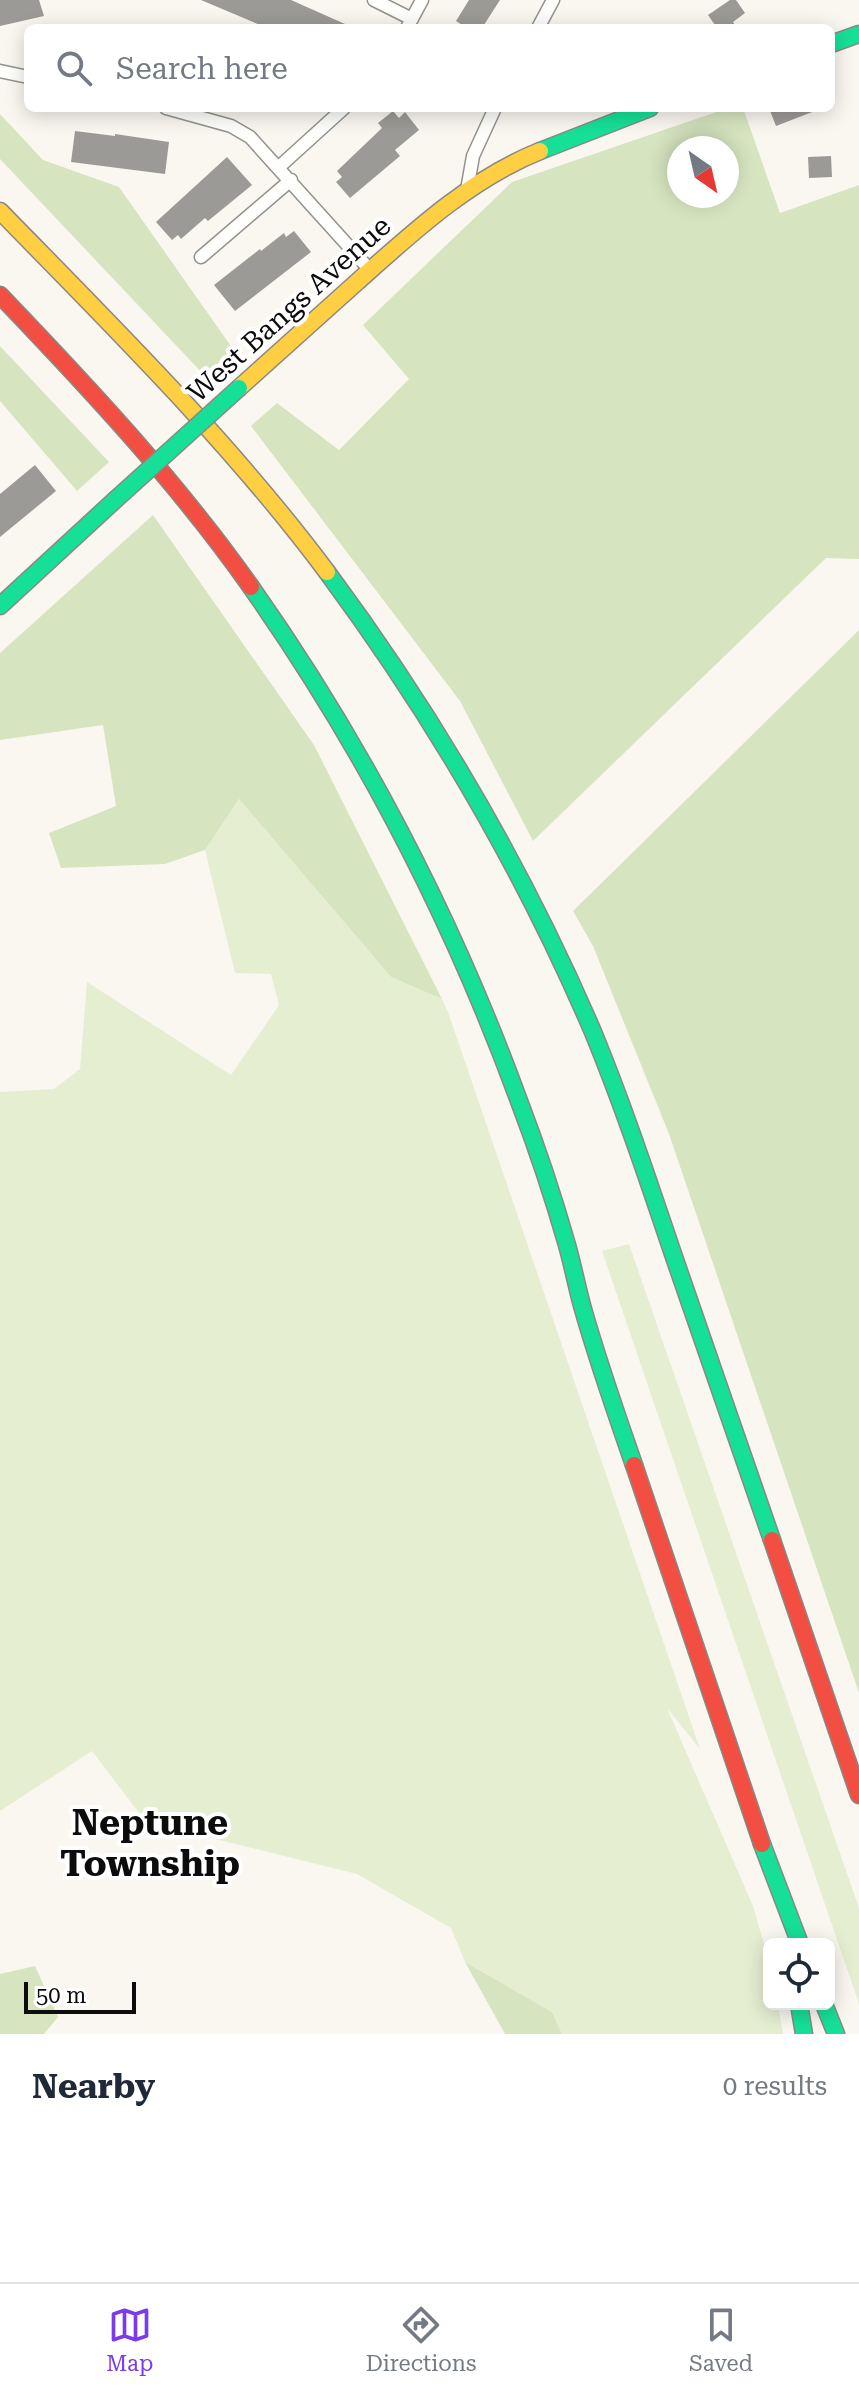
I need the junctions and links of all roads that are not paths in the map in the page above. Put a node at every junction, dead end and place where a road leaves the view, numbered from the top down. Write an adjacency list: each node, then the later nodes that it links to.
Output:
1 (374, 0): 4 (street)
2 (422, 0): 4 (street)
3 (553, 0): 5 (street)
4 (410, 23)
5 (540, 24)
6 (859, 34): 7 (main road)
7 (835, 43)
8 (0, 71): 9 (street)
9 (24, 76)
10 (180, 112): 14 (street)
11 (340, 112): 14 (street)
12 (493, 112): 16 (street)
13 (640, 112): 16 (main road, West Bangs Avenue)
14 (279, 167): 15 (street)
15 (291, 180): 18 (street); 19 (street)
16 (467, 190): 19 (main road, West Bangs Avenue)
17 (0, 211): 22 (main road)
18 (201, 257)
19 (370, 270): 21 (main road, West Bangs Avenue, bridge)
20 (0, 295): 23 (main road)
21 (0, 606)
22 (859, 1795)
23 (774, 1881): 24 (main road); 25 (main road)
24 (786, 1938)
25 (798, 1938)
26 (800, 2010): 28 (main road)
27 (826, 2010): 29 (main road)
28 (804, 2034)
29 (836, 2034)

